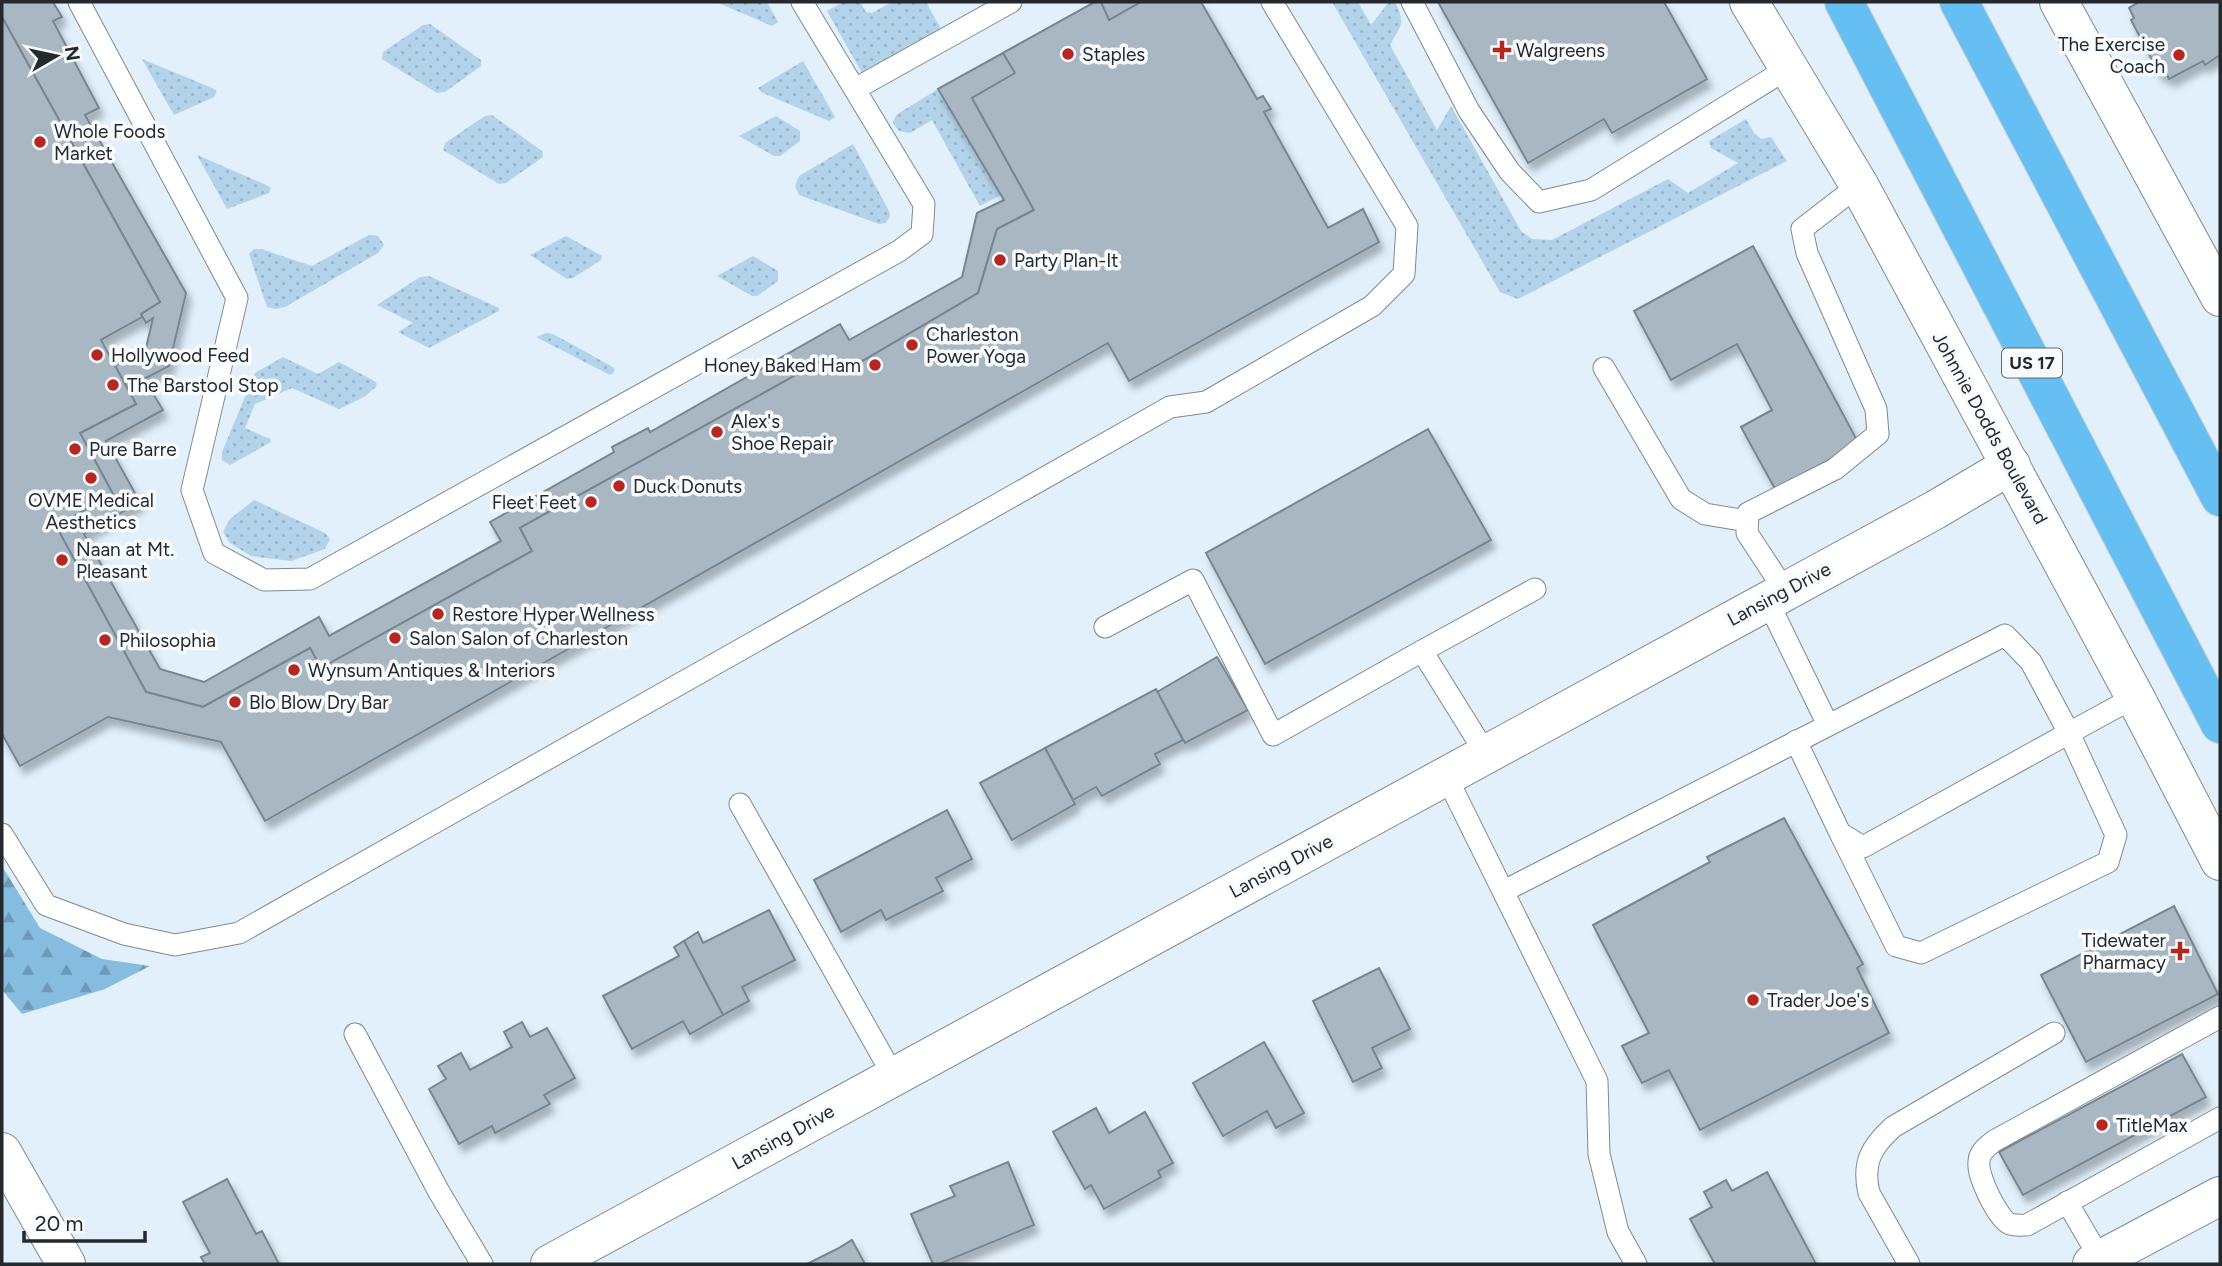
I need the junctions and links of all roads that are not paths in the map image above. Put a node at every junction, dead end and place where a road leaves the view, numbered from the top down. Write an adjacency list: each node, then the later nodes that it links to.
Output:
1 (79, 2): 11 (lane)
2 (802, 2): 11 (lane)
3 (1011, 2): 11 (lane)
4 (1272, 2): 31 (lane)
5 (1412, 2): 10 (lane)
6 (1749, 2): 10 (street, Johnnie Dodds Boulevard)
7 (1844, 2): 23 (highway, US 17)
8 (1959, 2): 16 (highway)
9 (2059, 2): 13 (street)
10 (1790, 67): 12 (street, Johnnie Dodds Boulevard)
11 (855, 89)
12 (1858, 185): 15 (street, Johnnie Dodds Boulevard); 17 (lane)
13 (2220, 298)
14 (1604, 368): 17 (lane)
15 (2011, 465): 19 (street, Lansing Drive); 22 (street, Johnnie Dodds Boulevard)
16 (2220, 497)
17 (1747, 521): 19 (lane)
18 (1535, 589): 21 (lane)
19 (1776, 595): 24 (lane); 27 (street, Lansing Drive)
20 (1104, 627): 21 (lane)
21 (1422, 651): 27 (lane)
22 (2135, 697): 25 (lane); 32 (street, Johnnie Dodds Boulevard)
23 (2220, 724)
24 (1828, 725): 25 (lane); 26 (lane)
25 (2069, 733): 30 (lane); 30 (lane)
26 (1796, 741): 30 (lane); 33 (lane)
27 (1486, 754): 28 (street, Lansing Drive)
28 (1446, 776): 33 (lane); 37 (street, Lansing Drive)
29 (740, 804): 37 (lane)
30 (1840, 833)
31 (2, 834)
32 (2220, 861)
33 (1504, 891): 46 (lane)
34 (2220, 1018): 41 (lane)
35 (2054, 1033): 47 (lane)
36 (355, 1034): 44 (lane)
37 (894, 1077): 45 (street, Lansing Drive)
38 (2220, 1118): 41 (lane)
39 (2, 1152): 43 (street)
40 (2220, 1196): 42 (street)
41 (2067, 1202): 42 (lane)
42 (2097, 1262)
43 (66, 1264)
44 (482, 1264)
45 (550, 1264)
46 (1636, 1264)
47 (1909, 1264)

